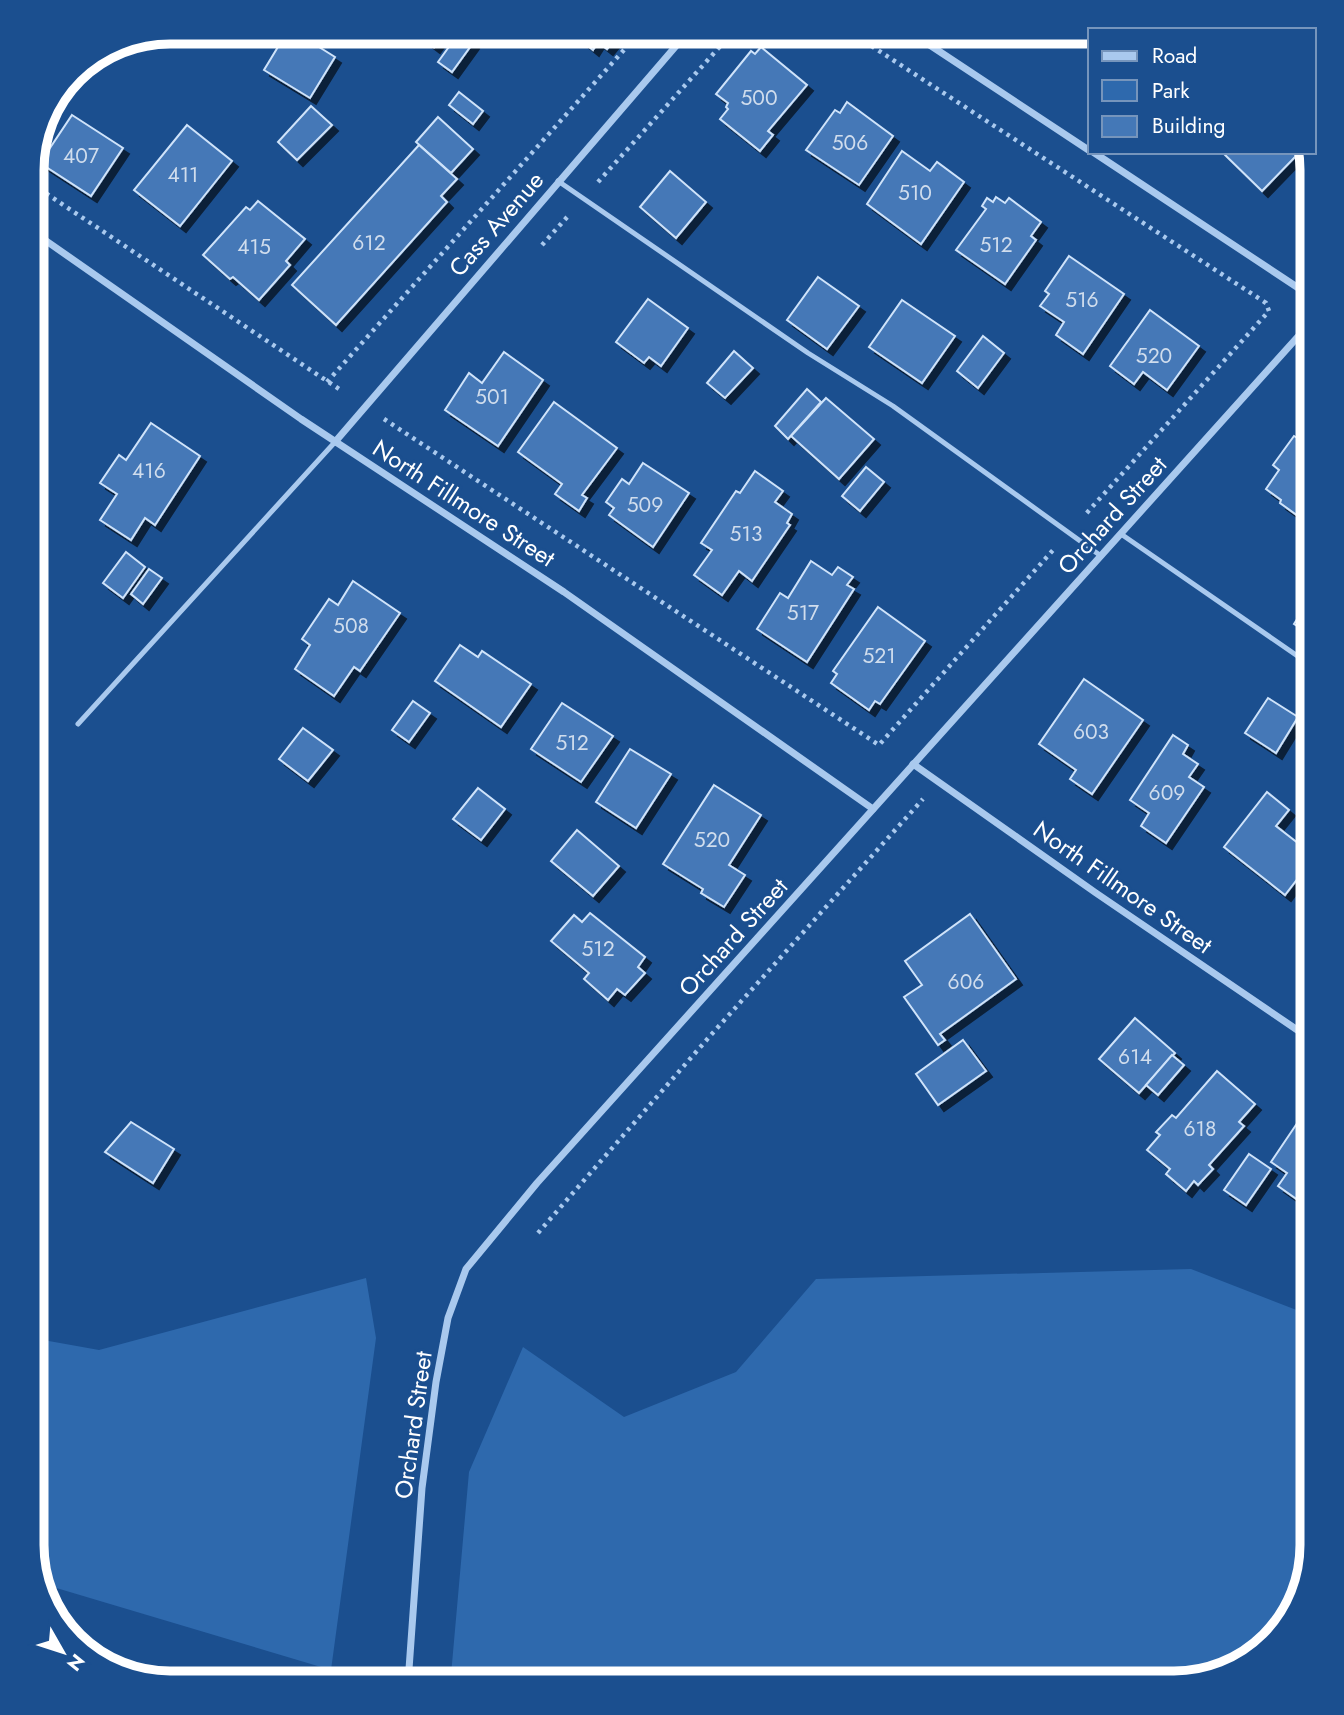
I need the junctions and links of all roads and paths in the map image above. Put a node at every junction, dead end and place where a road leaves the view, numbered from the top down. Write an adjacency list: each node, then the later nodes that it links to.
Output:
1 (629, 44): 14 (path)
2 (678, 44): 7 (street, Cass Avenue)
3 (722, 44): 9 (path)
4 (927, 44): 5 (street)
5 (1088, 148)
6 (1097, 154): 12 (street)
7 (558, 181): 9 (lane); 18 (street, Cass Avenue)
8 (44, 192): 14 (path)
9 (583, 198): 11 (path); 20 (lane)
10 (44, 239): 18 (street, North Fillmore Street)
11 (533, 254)
12 (1300, 289)
13 (1300, 334): 19 (street, Orchard Street)
14 (327, 382): 15 (path)
15 (339, 389)
16 (395, 411): 17 (path)
17 (386, 421)
18 (335, 442): 22 (lane); 24 (street, North Fillmore Street)
19 (1121, 534): 20 (street, Orchard Street); 21 (lane)
20 (1101, 556): 23 (street, Orchard Street)
21 (1300, 658)
22 (78, 724)
23 (914, 764): 24 (street, Orchard Street); 25 (street, North Fillmore Street)
24 (873, 809): 26 (street, Orchard Street)
25 (1300, 1032)
26 (409, 1671)

